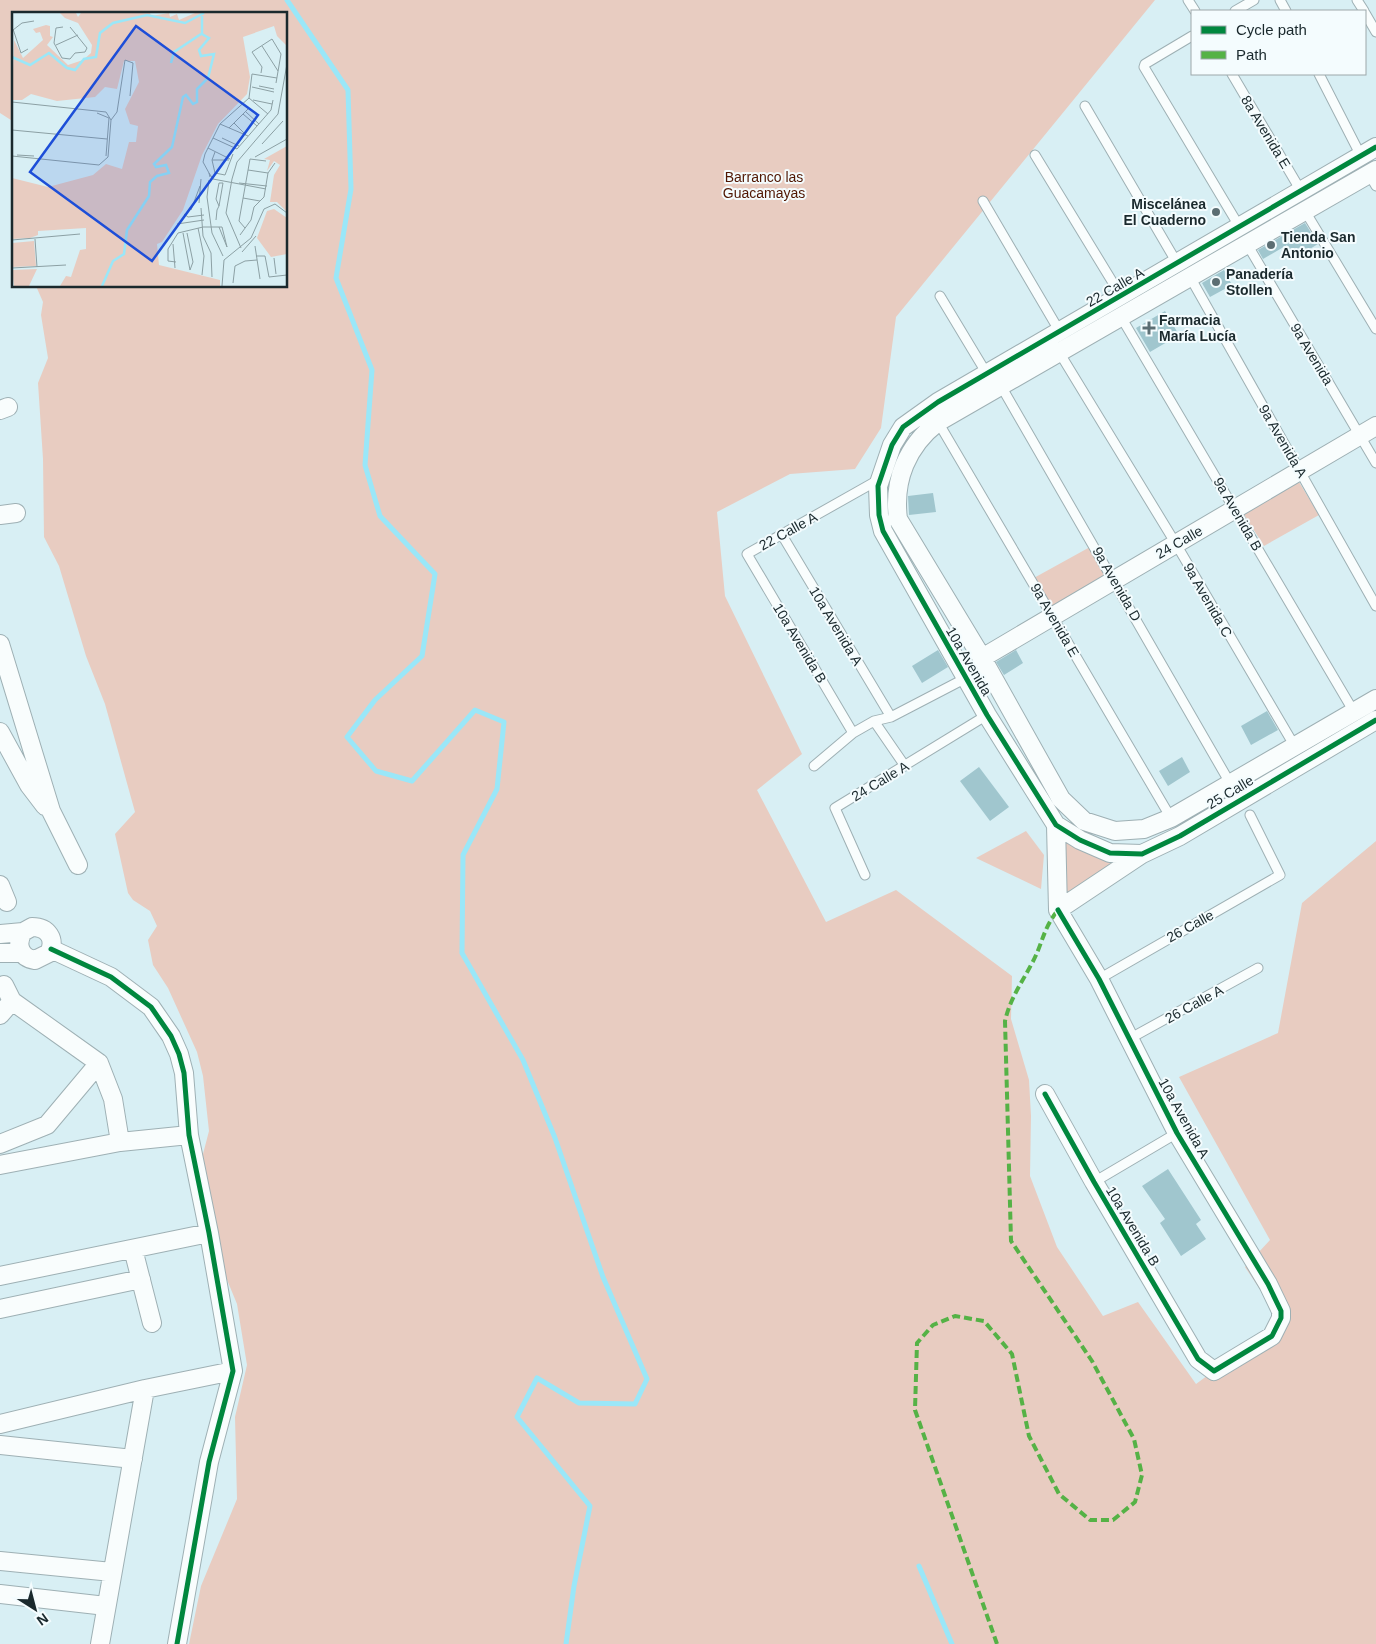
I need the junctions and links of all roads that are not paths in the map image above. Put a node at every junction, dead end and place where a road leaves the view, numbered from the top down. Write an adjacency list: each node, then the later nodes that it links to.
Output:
1 (1254, 0): 2 (lane)
2 (1237, 10)
3 (1366, 15): 4 (lane)
4 (1376, 32)
5 (1191, 37): 15 (lane)
6 (1233, 75): 12 (lane, 8a Avenida E)
7 (1319, 75): 9 (lane)
8 (1085, 106): 17 (lane)
9 (1368, 152): 12 (street, 22 Calle A)
10 (1035, 156): 20 (lane)
11 (1374, 177): 14 (street, 22 Calle A)
12 (1301, 191): 15 (street, 22 Calle A)
13 (983, 201): 23 (lane)
14 (1305, 210): 16 (street, 22 Calle A); 22 (lane)
15 (1239, 226): 17 (street, 22 Calle A)
16 (1247, 244): 18 (street, 22 Calle A); 30 (lane, 9a Avenida)
17 (1177, 263): 20 (street, 22 Calle A)
18 (1190, 277): 21 (street, 22 Calle A); 34 (lane, 9a Avenida A)
19 (940, 296): 25 (lane)
20 (1121, 296): 23 (street, 22 Calle A)
21 (1121, 317): 24 (street, 22 Calle A); 36 (lane, 9a Avenida B)
22 (1376, 329)
23 (1060, 332): 25 (street, 22 Calle A)
24 (1059, 352): 26 (street, 22 Calle A); 38 (lane, 9a Avenida C)
25 (987, 374): 29 (street, 22 Calle A)
26 (1001, 386): 27 (street, 22 Calle A); 40 (lane, 9a Avenida D)
27 (938, 422): 31 (street, 22 Calle A); 42 (lane, 9a Avenida E)
28 (1376, 426): 30 (street, 24 Calle)
29 (903, 427): 31 (street); 35 (street, 22 Calle A)
30 (1360, 435): 33 (lane, 9a Avenida); 34 (street, 24 Calle)
31 (921, 436): 32 (street, 22 Calle A)
32 (908, 458): 44 (street, 10a Avenida)
33 (1376, 463)
34 (1300, 471): 36 (street, 24 Calle); 41 (lane, 9a Avenida A)
35 (882, 472): 37 (lane, 22 Calle A); 45 (street, 10a Avenida)
36 (1236, 509): 38 (street, 24 Calle); 47 (lane, 9a Avenida B)
37 (782, 535): 39 (lane, 22 Calle A); 49 (lane, 10a Avenida A)
38 (1176, 544): 40 (street, 24 Calle); 54 (lane, 9a Avenida C)
39 (748, 554): 53 (lane, 10a Avenida B)
40 (1115, 580): 42 (street, 24 Calle); 58 (lane, 9a Avenida D)
41 (1376, 606)
42 (1054, 617): 44 (street, 24 Calle); 62 (lane, 9a Avenida E)
43 (0, 645): 60 (street)
44 (982, 658): 64 (street, 10a Avenida)
45 (966, 678): 48 (street, 10a Avenida); 49 (lane)
46 (1376, 698): 47 (street, 25 Calle)
47 (1354, 712): 54 (street, 25 Calle)
48 (987, 714): 56 (lane, 24 Calle A); 63 (street, 10a Avenida)
49 (890, 717): 50 (lane)
50 (874, 720): 53 (lane); 56 (lane)
51 (1376, 720): 59 (street, 25 Calle)
52 (0, 732): 60 (street)
53 (854, 733): 55 (lane)
54 (1294, 745): 57 (street, 25 Calle)
55 (814, 766)
56 (905, 766): 68 (lane, 24 Calle A)
57 (1253, 769): 58 (street, 25 Calle); 59 (street)
58 (1230, 783): 62 (street, 25 Calle)
59 (1263, 786): 66 (street, 25 Calle)
60 (51, 811): 67 (street)
61 (1250, 815): 78 (lane, 26 Calle)
62 (1171, 818): 64 (street, 25 Calle)
63 (1056, 825): 65 (street, 10a Avenida); 71 (street)
64 (1100, 827)
65 (1090, 844): 66 (street, 25 Calle)
66 (1142, 854): 71 (street, 25 Calle)
67 (78, 865)
68 (865, 875)
69 (0, 885): 70 (street)
70 (7, 902)
71 (1058, 910): 78 (street, 10a Avenida A)
72 (23, 932): 73 (street); 74 (street); 76 (street)
73 (0, 934)
74 (51, 949): 76 (street); 86 (street)
75 (0, 953): 76 (street)
76 (22, 953)
77 (1258, 968): 82 (lane, 26 Calle A)
78 (1099, 980): 82 (street, 10a Avenida A)
79 (0, 987): 80 (street)
80 (12, 1001): 81 (street); 83 (street)
81 (0, 1015)
82 (1129, 1039): 85 (street, 10a Avenida A)
83 (99, 1064): 87 (street); 88 (street)
84 (1045, 1094): 90 (street, 10a Avenida B)
85 (1177, 1133): 90 (lane); 97 (street, 10a Avenida A)
86 (189, 1135): 87 (street); 91 (street)
87 (120, 1142): 89 (street)
88 (0, 1144)
89 (0, 1165)
90 (1094, 1182): 97 (street, 10a Avenida B)
91 (209, 1233): 92 (street); 98 (street)
92 (133, 1249): 93 (street); 94 (street)
93 (0, 1276)
94 (141, 1279): 95 (street); 96 (street)
95 (0, 1309)
96 (152, 1323)
97 (1205, 1366)
98 (233, 1371): 99 (street); 108 (street)
99 (145, 1389): 100 (street); 102 (street)
100 (0, 1424)
101 (0, 1445): 102 (street)
102 (132, 1459): 104 (street)
103 (0, 1561): 104 (street)
104 (112, 1572): 106 (street)
105 (0, 1594): 106 (street)
106 (106, 1606): 107 (street)
107 (100, 1644)
108 (176, 1644)

